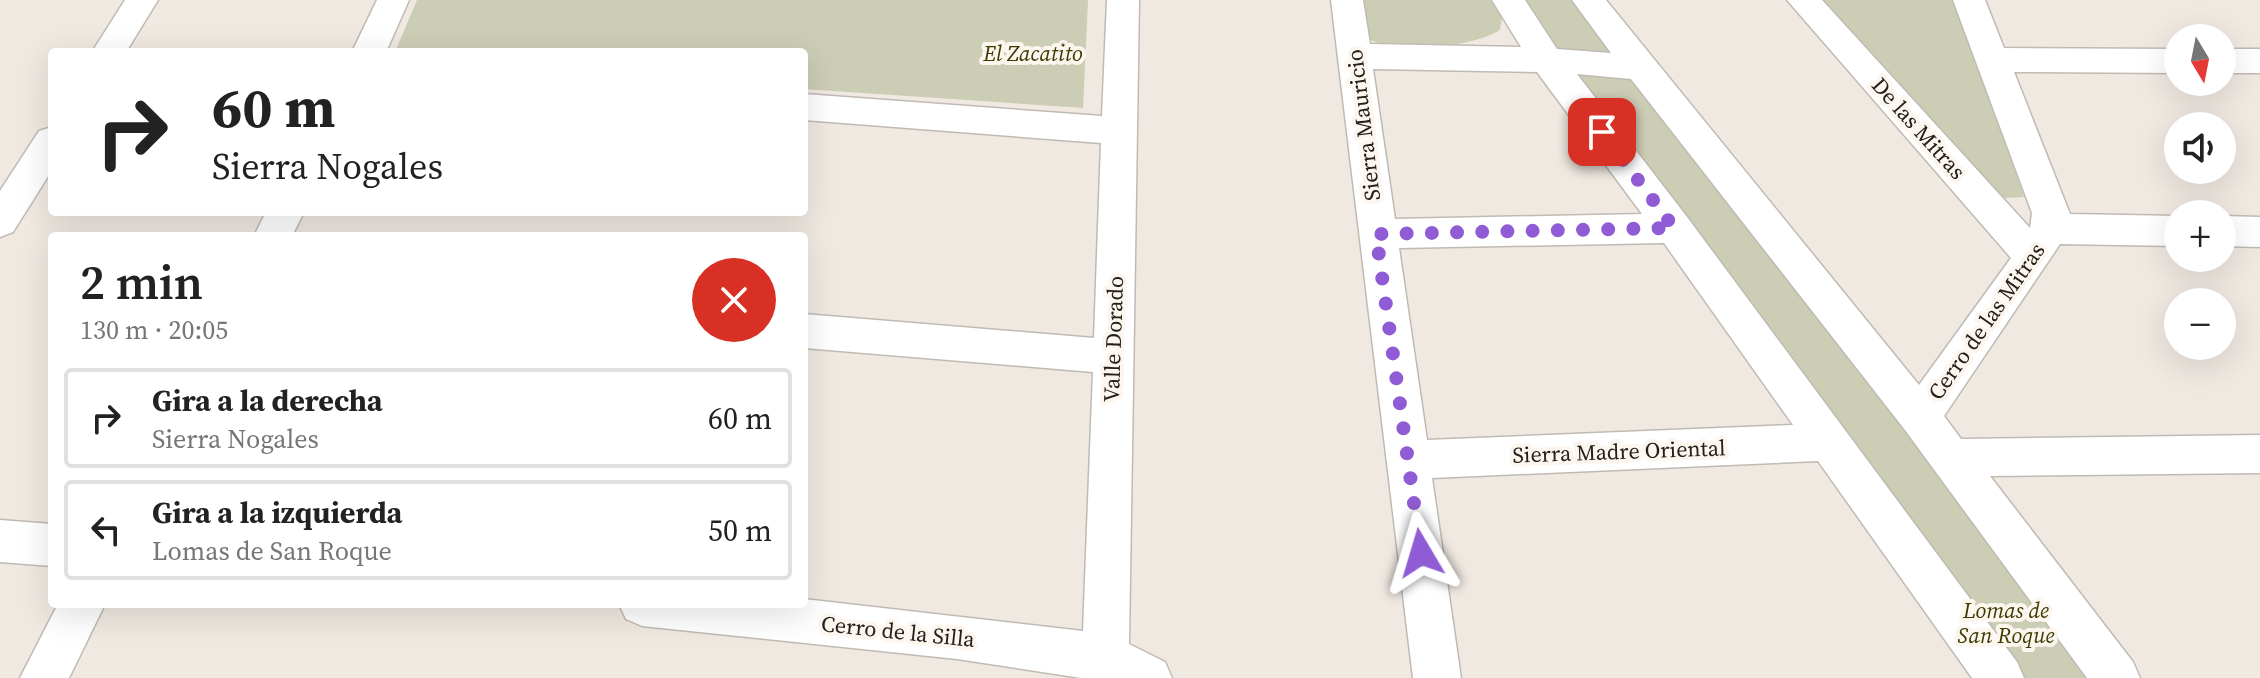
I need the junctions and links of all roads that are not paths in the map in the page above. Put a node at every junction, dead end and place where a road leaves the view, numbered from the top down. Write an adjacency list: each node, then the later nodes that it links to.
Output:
1 (142, 0): 9 (street)
2 (393, 0): 10 (street)
3 (1123, 0): 19 (street, Valle Dorado)
4 (1347, 0): 11 (street, Sierra Mauricio)
5 (1508, 0): 12 (street)
6 (1588, 0): 17 (street)
7 (1803, 0): 27 (street, De las Mitras)
8 (1969, 0): 13 (street, Cerro de las Mitras)
9 (112, 48)
10 (371, 48)
11 (1354, 56): 12 (street); 26 (street, Sierra Mauricio)
12 (1547, 60): 17 (street); 22 (street)
13 (1991, 60): 14 (street); 27 (street, Cerro de las Mitras)
14 (2164, 61)
15 (2236, 61): 16 (street)
16 (2260, 61)
17 (1640, 67): 30 (street)
18 (808, 107): 19 (street)
19 (1120, 131): 29 (street, Valle Dorado)
20 (48, 146): 21 (street)
21 (2, 214)
22 (1674, 228): 26 (street); 31 (street)
23 (2236, 231): 25 (street)
24 (2164, 232): 27 (street)
25 (2260, 232)
26 (1376, 234): 34 (street, Sierra Mauricio)
27 (2041, 243): 30 (street, Cerro de las Mitras)
28 (808, 331): 29 (street)
29 (1112, 357): 39 (street, Valle Dorado)
30 (1920, 417): 33 (street)
31 (1829, 442): 34 (street, Sierra Madre Oriental); 43 (street)
32 (2260, 454): 33 (street)
33 (1950, 458): 44 (street)
34 (1409, 460): 42 (street, Sierra Mauricio)
35 (0, 541): 36 (street)
36 (48, 545)
37 (80, 608): 40 (street)
38 (680, 608): 39 (street, Cerro de la Silla)
39 (1105, 668): 41 (street, Cerro de la Silla)
40 (44, 678)
41 (1148, 678)
42 (1437, 678)
43 (2000, 678)
44 (2116, 678)

